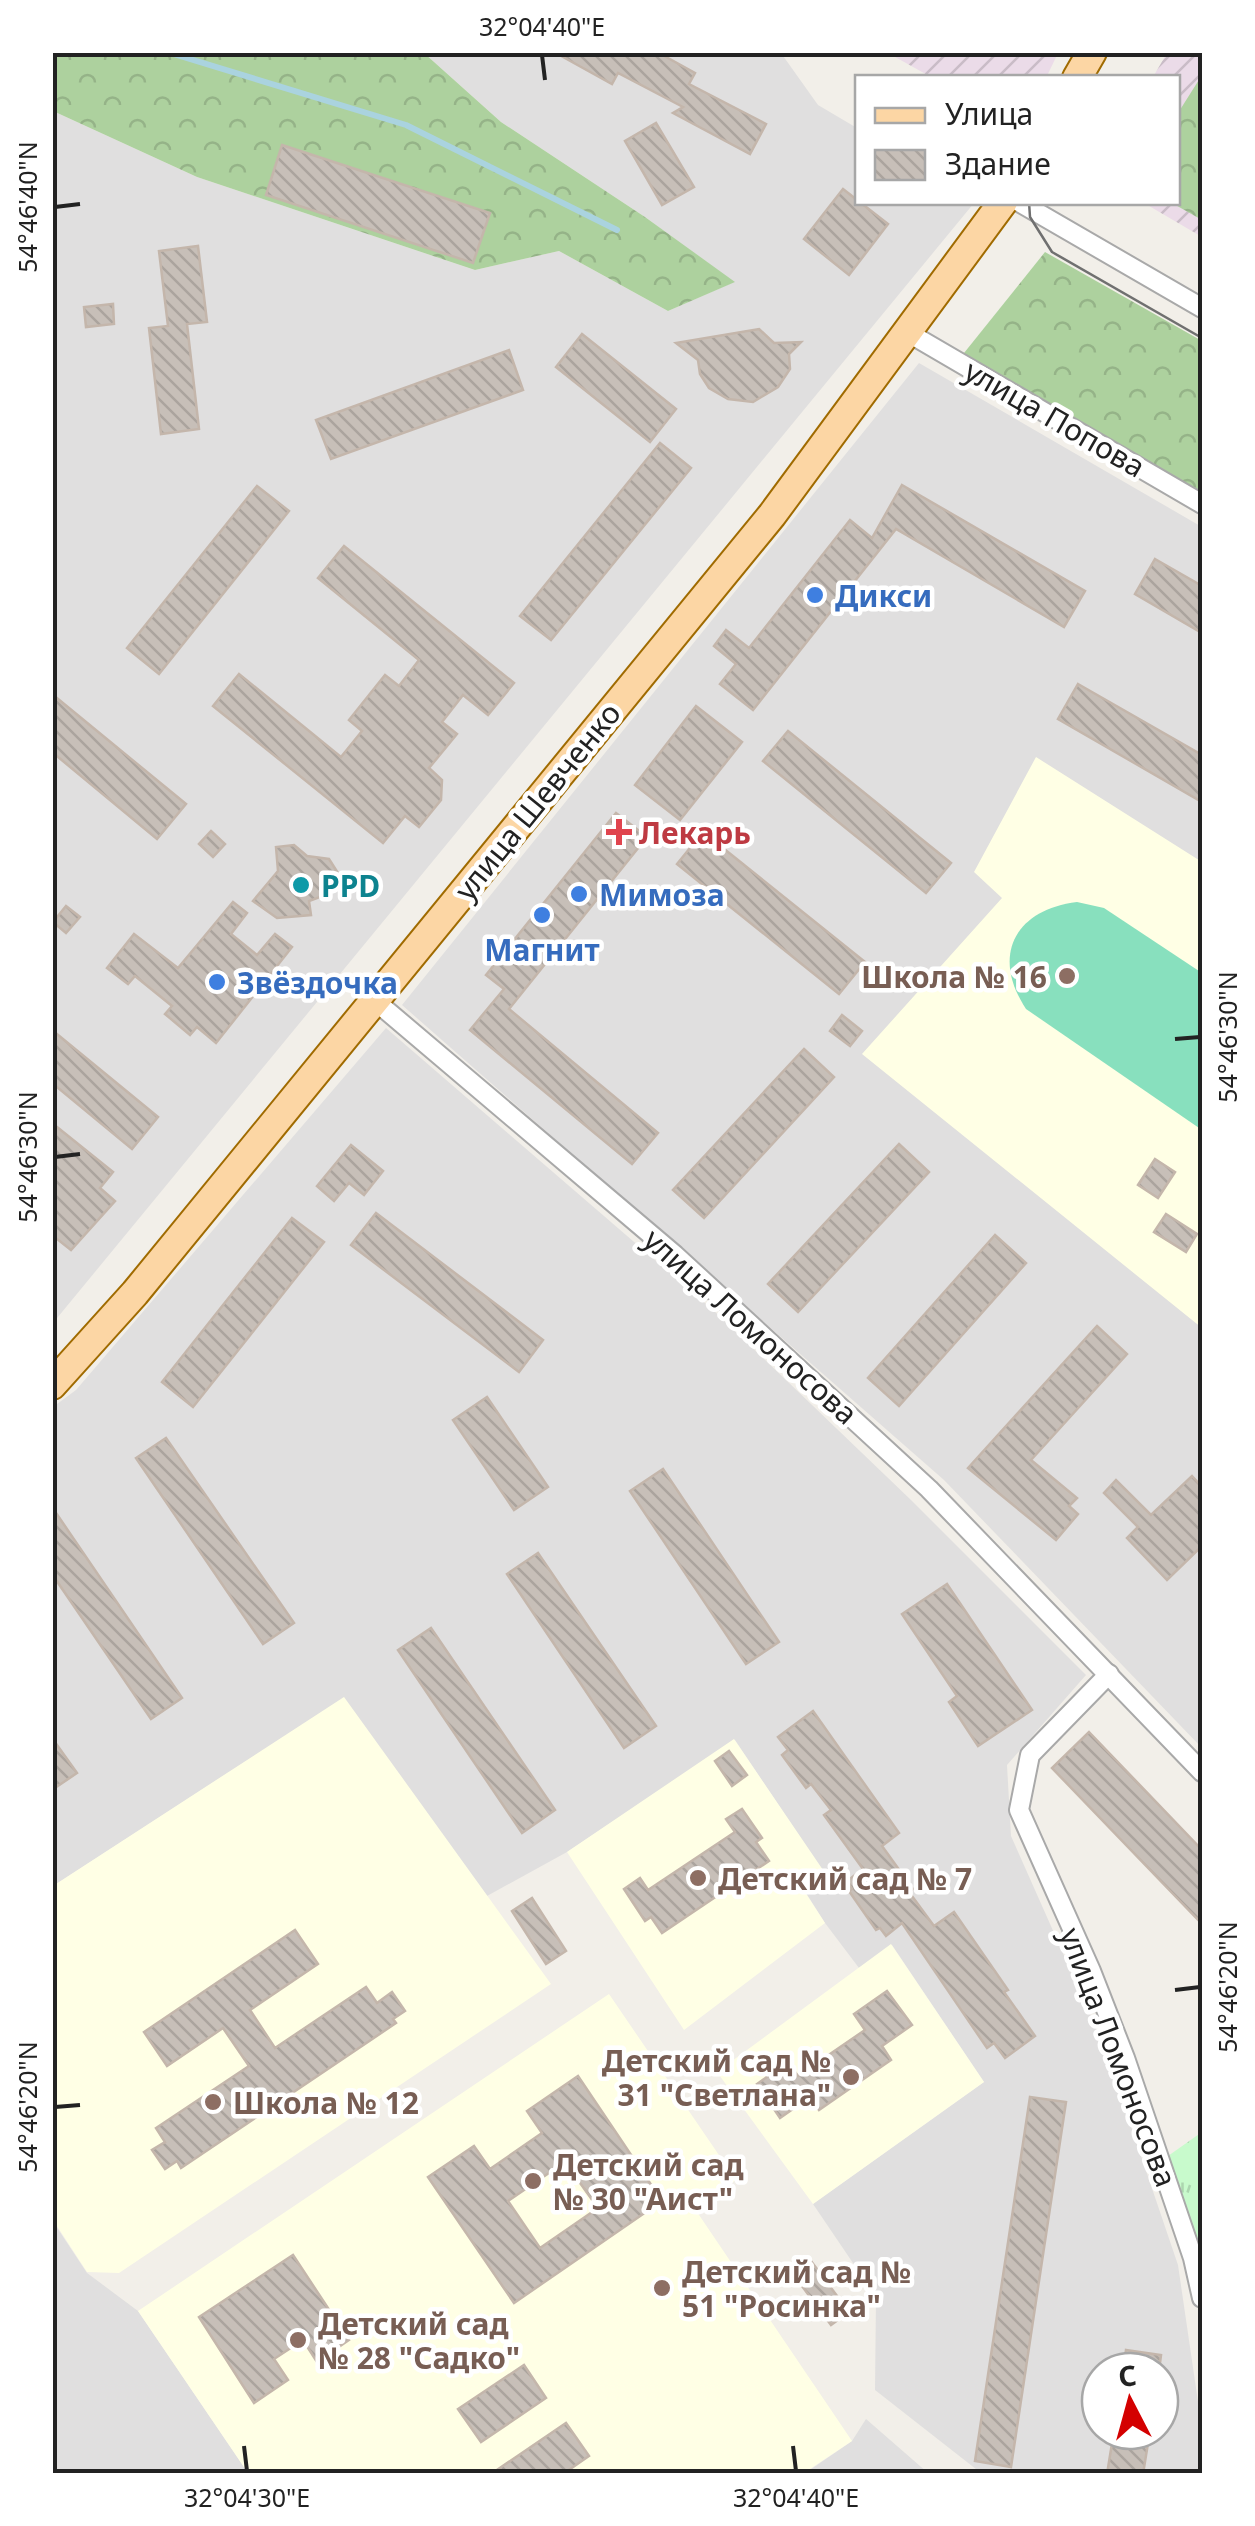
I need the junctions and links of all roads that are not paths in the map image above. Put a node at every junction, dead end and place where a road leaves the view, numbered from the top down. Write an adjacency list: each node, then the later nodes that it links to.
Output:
1 (1092, 52): 2 (main road)
2 (1079, 75)
3 (1001, 205): 6 (main road, улица Шевченко)
4 (1024, 205): 5 (street)
5 (1202, 308)
6 (907, 332): 7 (street, улица Попова); 8 (main road, улица Шевченко)
7 (1202, 504)
8 (373, 999): 9 (main road, улица Шевченко); 10 (street, улица Ломоносова)
9 (52, 1384)
10 (1110, 1674): 11 (street, улица Ломоносова); 12 (street, улица Ломоносова)
11 (1202, 1772)
12 (1202, 2298)

